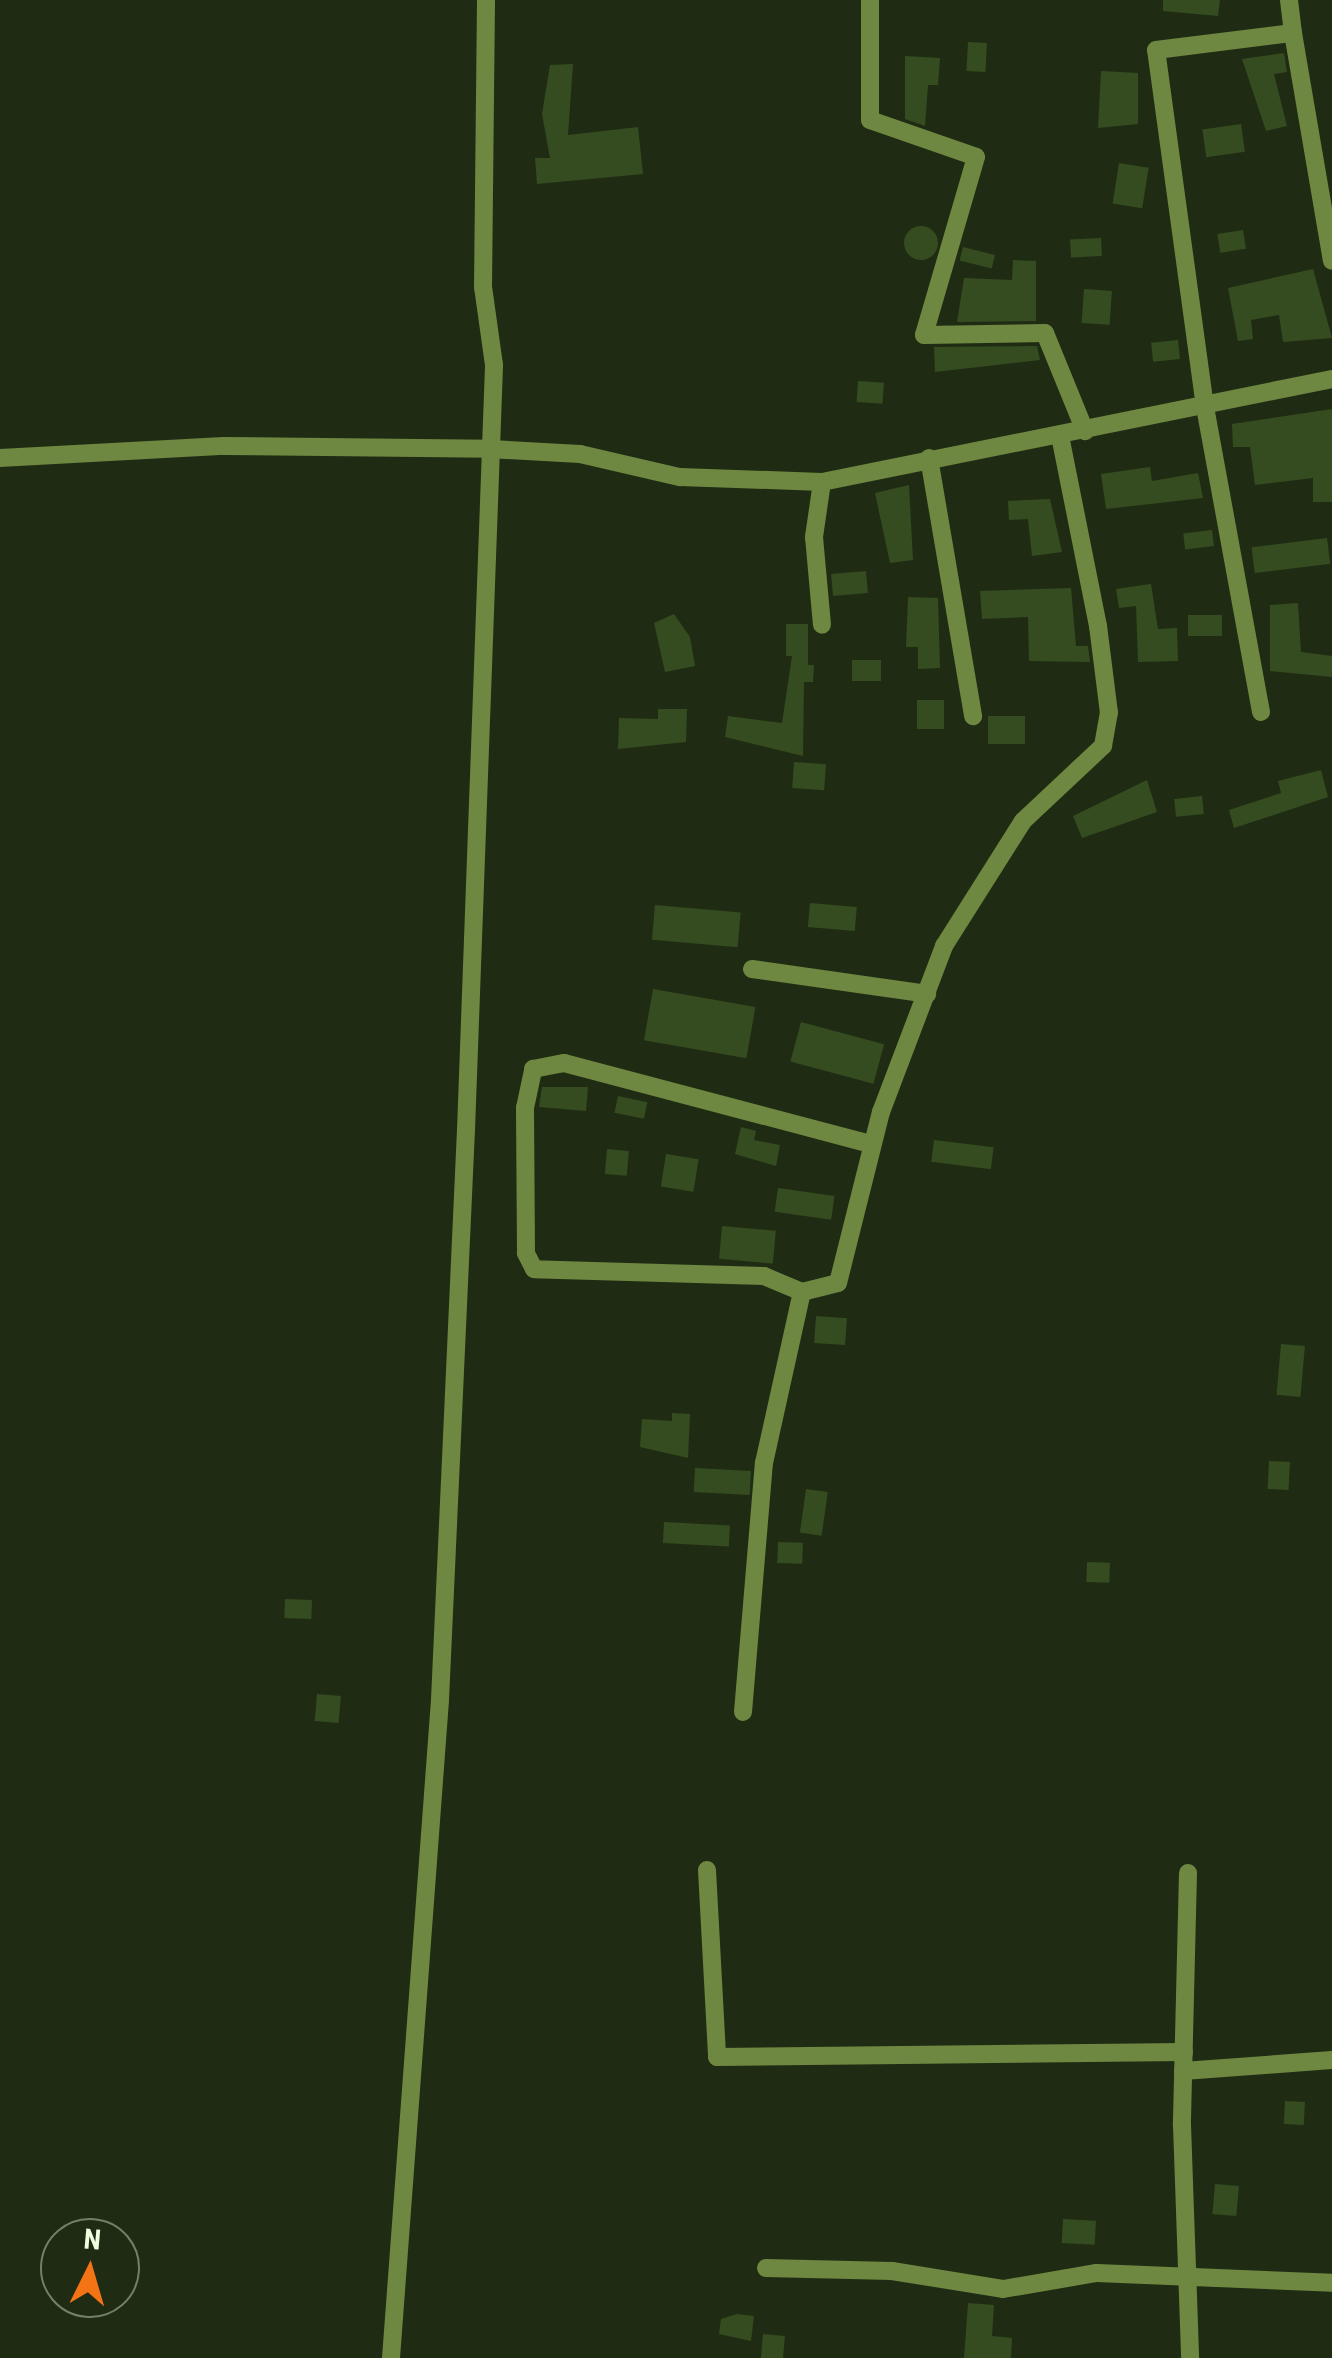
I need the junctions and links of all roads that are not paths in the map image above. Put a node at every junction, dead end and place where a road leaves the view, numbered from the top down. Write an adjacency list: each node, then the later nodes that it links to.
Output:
1 (486, 0): 10 (street)
2 (870, 0): 8 (street)
3 (1289, 0): 4 (street)
4 (1293, 33): 5 (street); 7 (street)
5 (1332, 261)
6 (1332, 378): 7 (street)
7 (1205, 407): 8 (street); 15 (street)
8 (1085, 431): 9 (street)
9 (1060, 436): 12 (street); 18 (street)
10 (490, 449): 11 (street); 13 (street); 29 (street)
11 (0, 458)
12 (929, 458): 13 (street); 16 (street)
13 (822, 482): 14 (street)
14 (822, 625)
15 (1261, 712)
16 (974, 716)
17 (752, 969): 18 (street)
18 (927, 994): 19 (street)
19 (872, 1144): 20 (street); 20 (street)
20 (802, 1292): 21 (street)
21 (742, 1712)
22 (707, 1870): 25 (street)
23 (1188, 1872): 25 (street)
24 (1332, 2060): 25 (street)
25 (1184, 2062): 27 (street)
26 (766, 2268): 27 (street)
27 (1186, 2281): 28 (street); 30 (street)
28 (1332, 2283)
29 (391, 2358)
30 (1190, 2358)

